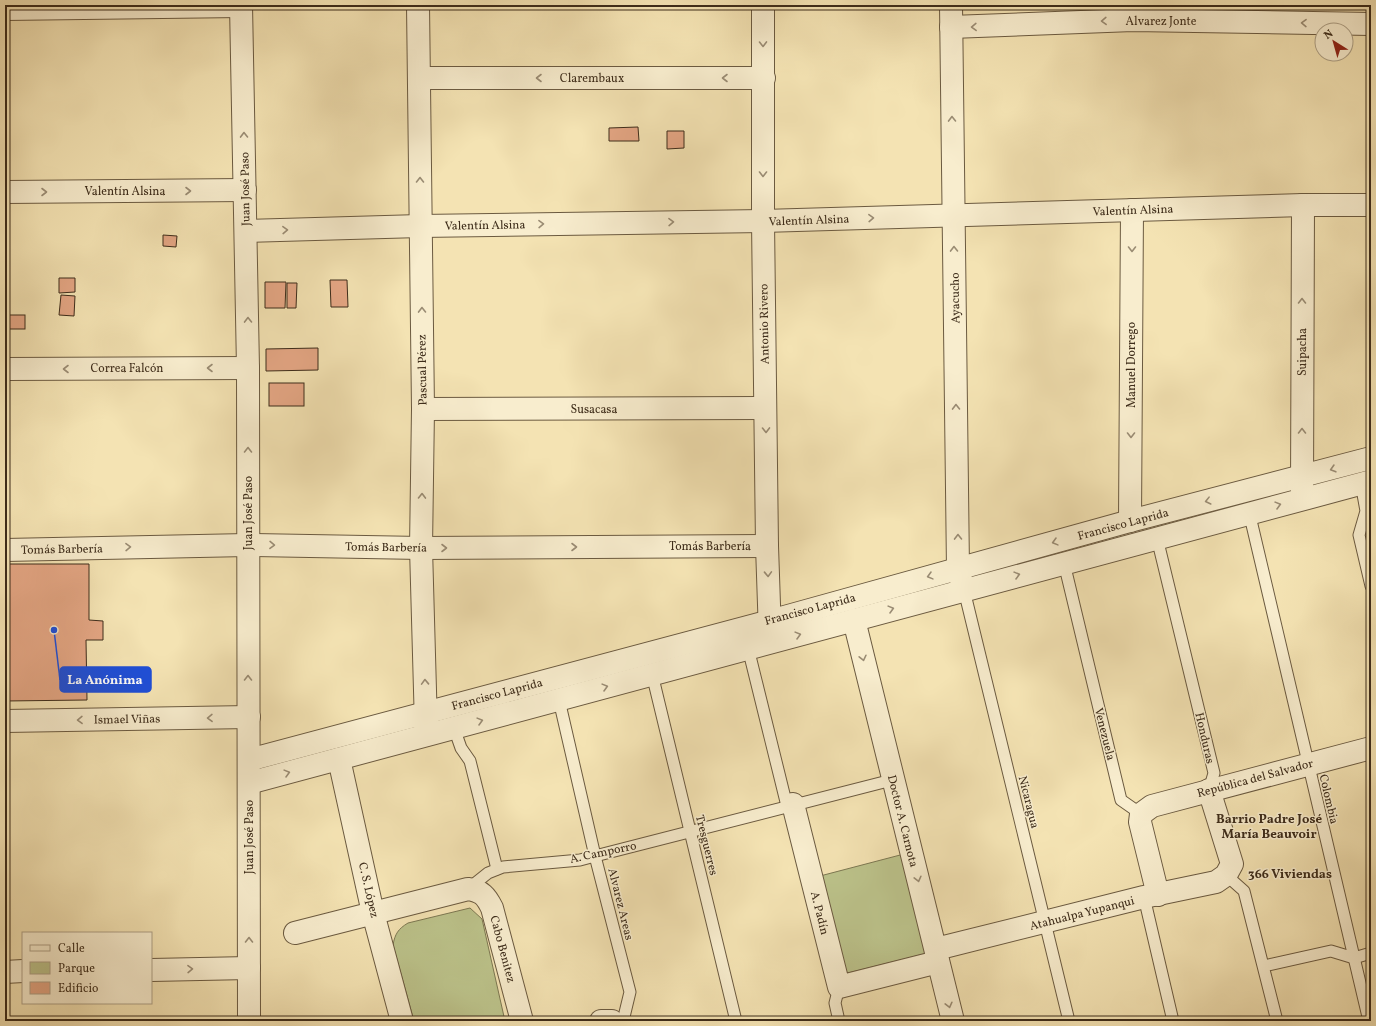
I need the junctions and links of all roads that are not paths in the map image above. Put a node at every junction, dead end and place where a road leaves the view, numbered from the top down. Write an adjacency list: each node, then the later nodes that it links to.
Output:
1 (418, 5): 9 (street, Pascual Pérez)
2 (763, 5): 10 (street, Antonio Rivero, one-way to 10)
3 (951, 5): 8 (street, Ayacucho)
4 (241, 6): 5 (street); 11 (street, Juan José Paso, one-way to 4)
5 (5, 9)
6 (1133, 13): 7 (street, Alvarez Jonte, one-way to 6); 8 (street, Alvarez Jonte, one-way to 8)
7 (1371, 24)
8 (951, 27): 16 (street, Ayacucho, one-way to 8)
9 (420, 78): 10 (street, Clarembaux, one-way to 9); 18 (street, Pascual Pérez, one-way to 9)
10 (764, 78): 17 (street, Antonio Rivero, one-way to 17)
11 (245, 190): 12 (street, Valentín Alsina, one-way to 11); 19 (street, Juan José Paso)
12 (5, 192)
13 (1303, 205): 14 (street, Valentín Alsina); 15 (street, Valentín Alsina); 26 (street, Suipacha, one-way to 13)
14 (1371, 205)
15 (1132, 210): 16 (street, Valentín Alsina); 28 (street, Manuel Dorrego, one-way to 28)
16 (954, 216): 17 (street, Valentín Alsina, one-way to 16); 35 (street, Ayacucho, one-way to 16)
17 (763, 221): 18 (street, Valentín Alsina, one-way to 17); 22 (street, Antonio Rivero)
18 (420, 226): 19 (street, Valentín Alsina, one-way to 18); 23 (street, Pascual Pérez, one-way to 18)
19 (246, 231): 20 (street, Juan José Paso, one-way to 19)
20 (248, 368): 21 (street, Correa Falcón, one-way to 21); 30 (street, Juan José Paso, one-way to 20)
21 (5, 369)
22 (765, 408): 23 (street, Susacasa); 31 (street, Antonio Rivero, one-way to 31)
23 (423, 409): 32 (street, Pascual Pérez, one-way to 23)
24 (1371, 458): 26 (street, Francisco Laprida, one-way to 26)
25 (1366, 482): 26 (street, Francisco Laprida); 36 (lane)
26 (1302, 488): 27 (street, Francisco Laprida, one-way to 26); 28 (street, Francisco Laprida, one-way to 28)
27 (1250, 512): 29 (street, Francisco Laprida); 52 (lane, Colombia)
28 (1130, 521): 35 (street, Francisco Laprida, one-way to 35)
29 (1157, 538): 34 (street, Francisco Laprida); 55 (lane, Honduras)
30 (247, 545): 32 (street, Tomás Barbería, one-way to 32); 33 (street, Tomás Barbería, one-way to 30); 45 (street, Juan José Paso, one-way to 30)
31 (767, 546): 32 (street, Tomás Barbería, one-way to 31); 39 (street, Antonio Rivero, one-way to 39)
32 (421, 548): 44 (street, Pascual Pérez, one-way to 32)
33 (5, 550)
34 (1064, 563): 37 (street, Francisco Laprida, one-way to 34); 57 (lane, Venezuela)
35 (958, 569): 37 (street, Ayacucho); 39 (street, Francisco Laprida, one-way to 39)
36 (1371, 586)
37 (964, 590): 38 (street, Francisco Laprida, one-way to 37); 65 (lane, Nicaragua)
38 (854, 620): 40 (street, Francisco Laprida, one-way to 38); 53 (street, Doctor A. Carnota, one-way to 53)
39 (770, 621): 40 (street, Antonio Rivero); 44 (street, Francisco Laprida)
40 (770, 642): 41 (street, Francisco Laprida)
41 (748, 648): 42 (street, Francisco Laprida); 56 (lane, A. Padín)
42 (652, 674): 43 (street, Francisco Laprida, one-way to 42); 58 (lane, Tresguerres)
43 (559, 700): 47 (street, Francisco Laprida, one-way to 43); 59 (lane, Alvarez Areas)
44 (426, 713): 48 (street, Pascual Pérez); 51 (street, Francisco Laprida)
45 (249, 718): 46 (street, Ismael Viñas, one-way to 46); 51 (street, Juan José Paso)
46 (5, 721)
47 (454, 728): 48 (street, Francisco Laprida); 60 (lane)
48 (427, 735): 50 (street, Francisco Laprida)
49 (1371, 748): 52 (street, República del Salvador)
50 (339, 759): 54 (street, Francisco Laprida, one-way to 50); 64 (street, C. S. López)
51 (249, 760): 54 (street, Juan José Paso)
52 (1307, 764): 55 (street, República del Salvador); 69 (lane, Colombia)
53 (892, 780): 56 (lane, A. Camporro); 68 (street, Doctor A. Carnota, one-way to 68)
54 (249, 783): 71 (street, Juan José Paso, one-way to 54)
55 (1209, 790): 57 (street, República del Salvador); 61 (street)
56 (790, 805): 58 (lane, A. Camporro); 75 (street, A. Padín)
57 (1141, 814): 63 (street)
58 (690, 831): 59 (lane, A. Camporro); 82 (lane, Tresguerres)
59 (596, 856): 60 (lane, A. Camporro); 81 (lane, Alvarez Areas)
60 (497, 869): 62 (lane, A. Camporro)
61 (1226, 875): 63 (street, Atahualpa Yupanqui); 70 (lane)
62 (468, 889): 64 (street, A. Camporro); 78 (street, Cabo Benitez)
63 (1151, 896): 65 (street, Atahualpa Yupanqui); 86 (lane)
64 (373, 913): 66 (street, A. Camporro); 77 (street, C. S. López)
65 (1045, 923): 68 (street, Atahualpa Yupanqui); 85 (lane, Nicaragua)
66 (295, 933)
67 (1371, 953): 69 (lane)
68 (937, 955): 75 (street, Atahualpa Yupanqui); 84 (street, Doctor A. Carnota, one-way to 84)
69 (1354, 958): 70 (lane); 88 (lane, Colombia)
70 (1264, 966): 87 (lane)
71 (249, 968): 72 (street, one-way to 71); 76 (street, Juan José Paso)
72 (152, 970)
73 (5, 972): 74 (street)
74 (22, 972)
75 (839, 987): 83 (lane, A. Padín)
76 (249, 1021)
77 (402, 1021)
78 (522, 1021)
79 (601, 1021): 80 (street)
80 (612, 1021)
81 (623, 1021)
82 (736, 1021)
83 (839, 1021)
84 (953, 1021)
85 (1069, 1021)
86 (1173, 1021)
87 (1277, 1021)
88 (1369, 1021)

